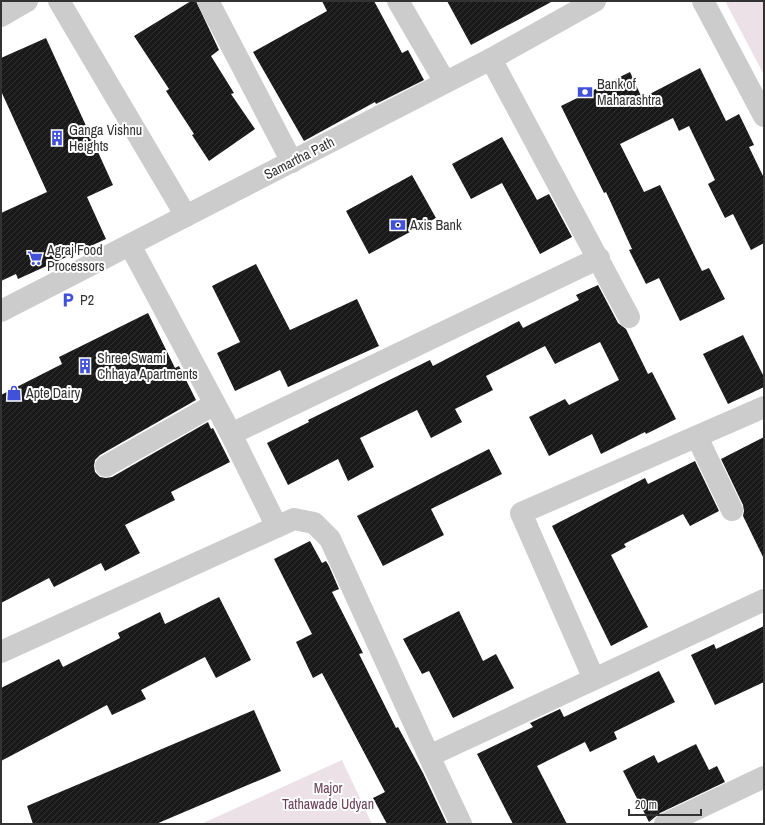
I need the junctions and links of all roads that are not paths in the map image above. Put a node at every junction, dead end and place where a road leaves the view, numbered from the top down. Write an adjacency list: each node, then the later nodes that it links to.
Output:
1 (27, 1): 7 (street)
2 (59, 1): 12 (street)
3 (208, 1): 11 (street)
4 (398, 1): 9 (street)
5 (595, 1): 8 (street, Samartha Path)
6 (703, 1): 10 (street)
7 (1, 16)
8 (491, 59): 9 (street, Samartha Path); 14 (street)
9 (445, 82): 11 (street, Samartha Path)
10 (764, 116)
11 (292, 162): 12 (street, Samartha Path)
12 (186, 216): 13 (street, Samartha Path)
13 (130, 245): 15 (street, Samartha Path); 17 (street)
14 (598, 258): 16 (street); 19 (street)
15 (1, 311)
16 (629, 317)
17 (215, 404): 19 (street); 21 (street)
18 (764, 407): 20 (street)
19 (231, 434): 23 (street)
20 (696, 437): 22 (street); 26 (street)
21 (106, 466)
22 (732, 510)
23 (277, 527): 25 (street); 27 (street)
24 (764, 600): 26 (street)
25 (1, 652)
26 (594, 679): 27 (street)
27 (429, 756): 29 (street)
28 (764, 777): 30 (street)
29 (461, 824)
30 (665, 824)

